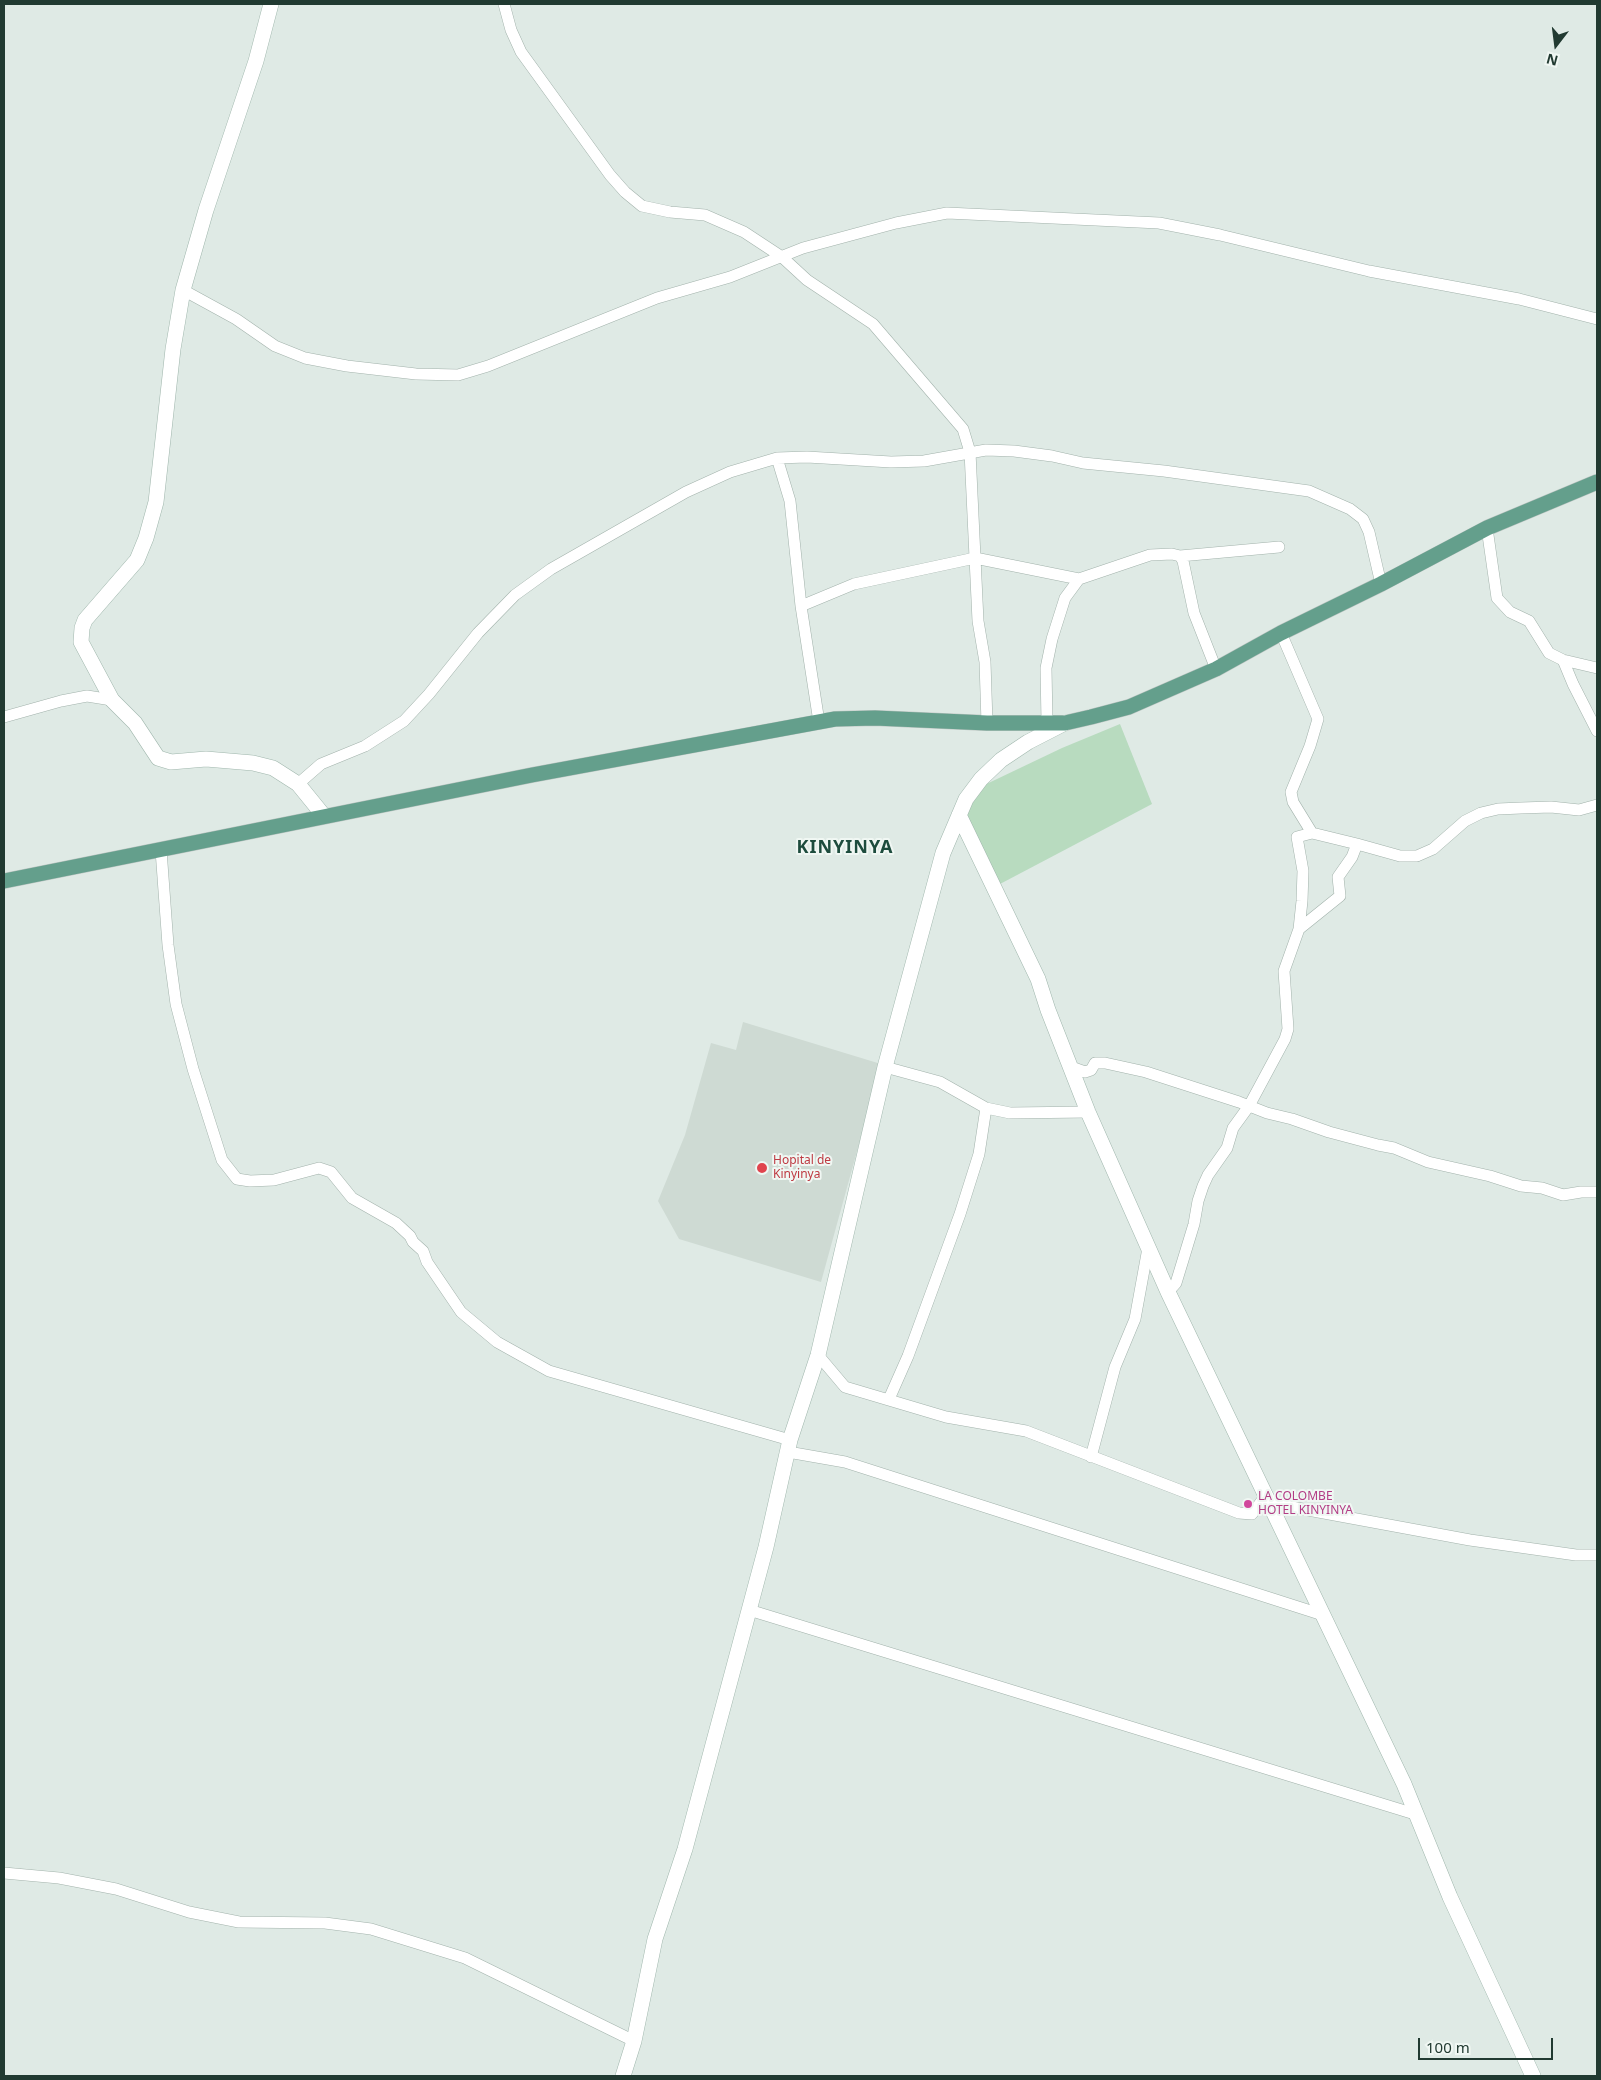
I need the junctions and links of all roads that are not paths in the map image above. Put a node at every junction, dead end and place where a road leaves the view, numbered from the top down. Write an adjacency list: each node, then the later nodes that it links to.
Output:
1 (271, 4): 4 (main road)
2 (504, 4): 3 (street)
3 (782, 257): 4 (street); 5 (street); 6 (street)
4 (183, 290): 20 (main road)
5 (1597, 319)
6 (970, 452): 7 (street); 12 (street); 14 (street)
7 (777, 458): 15 (street); 27 (street)
8 (1597, 482): 9 (main road)
9 (1487, 528): 14 (main road); 17 (street)
10 (1279, 547): 11 (street)
11 (1180, 556): 13 (street); 19 (street)
12 (975, 558): 13 (street); 15 (street); 24 (street)
13 (1079, 579): 23 (street)
14 (1381, 584): 16 (main road)
15 (801, 606): 22 (street)
16 (1281, 633): 19 (main road); 31 (street)
17 (1563, 660): 18 (street); 26 (street)
18 (1597, 668)
19 (1216, 669): 25 (main road)
20 (112, 700): 21 (street); 27 (main road)
21 (4, 717)
22 (819, 722): 24 (main road); 30 (main road)
23 (1047, 722): 24 (main road); 25 (main road)
24 (987, 723)
25 (1065, 723): 29 (main road)
26 (1597, 731)
27 (298, 784): 30 (main road)
28 (1597, 804): 32 (street)
29 (959, 815): 36 (main road); 37 (main road)
30 (324, 816): 33 (main road)
31 (1312, 833): 32 (street); 35 (street)
32 (1357, 844): 35 (street)
33 (162, 850): 34 (main road); 46 (street)
34 (4, 881)
35 (1299, 929): 38 (street)
36 (885, 1067): 39 (street); 44 (main road)
37 (1072, 1067): 38 (street); 40 (main road)
38 (1249, 1106): 41 (street); 43 (street)
39 (986, 1108): 40 (street); 45 (street)
40 (1088, 1112): 42 (main road)
41 (1597, 1192)
42 (1148, 1248): 43 (main road); 47 (street)
43 (1168, 1292): 48 (main road)
44 (818, 1355): 45 (street); 46 (main road)
45 (889, 1399): 47 (street)
46 (789, 1446): 50 (main road); 51 (street)
47 (1091, 1457): 48 (street)
48 (1268, 1499): 49 (street); 51 (main road)
49 (1597, 1555)
50 (749, 1610): 52 (street); 54 (main road)
51 (1323, 1615): 52 (main road)
52 (1418, 1815): 56 (main road)
53 (4, 1873): 54 (street)
54 (634, 2041): 55 (main road)
55 (623, 2076)
56 (1533, 2076)

